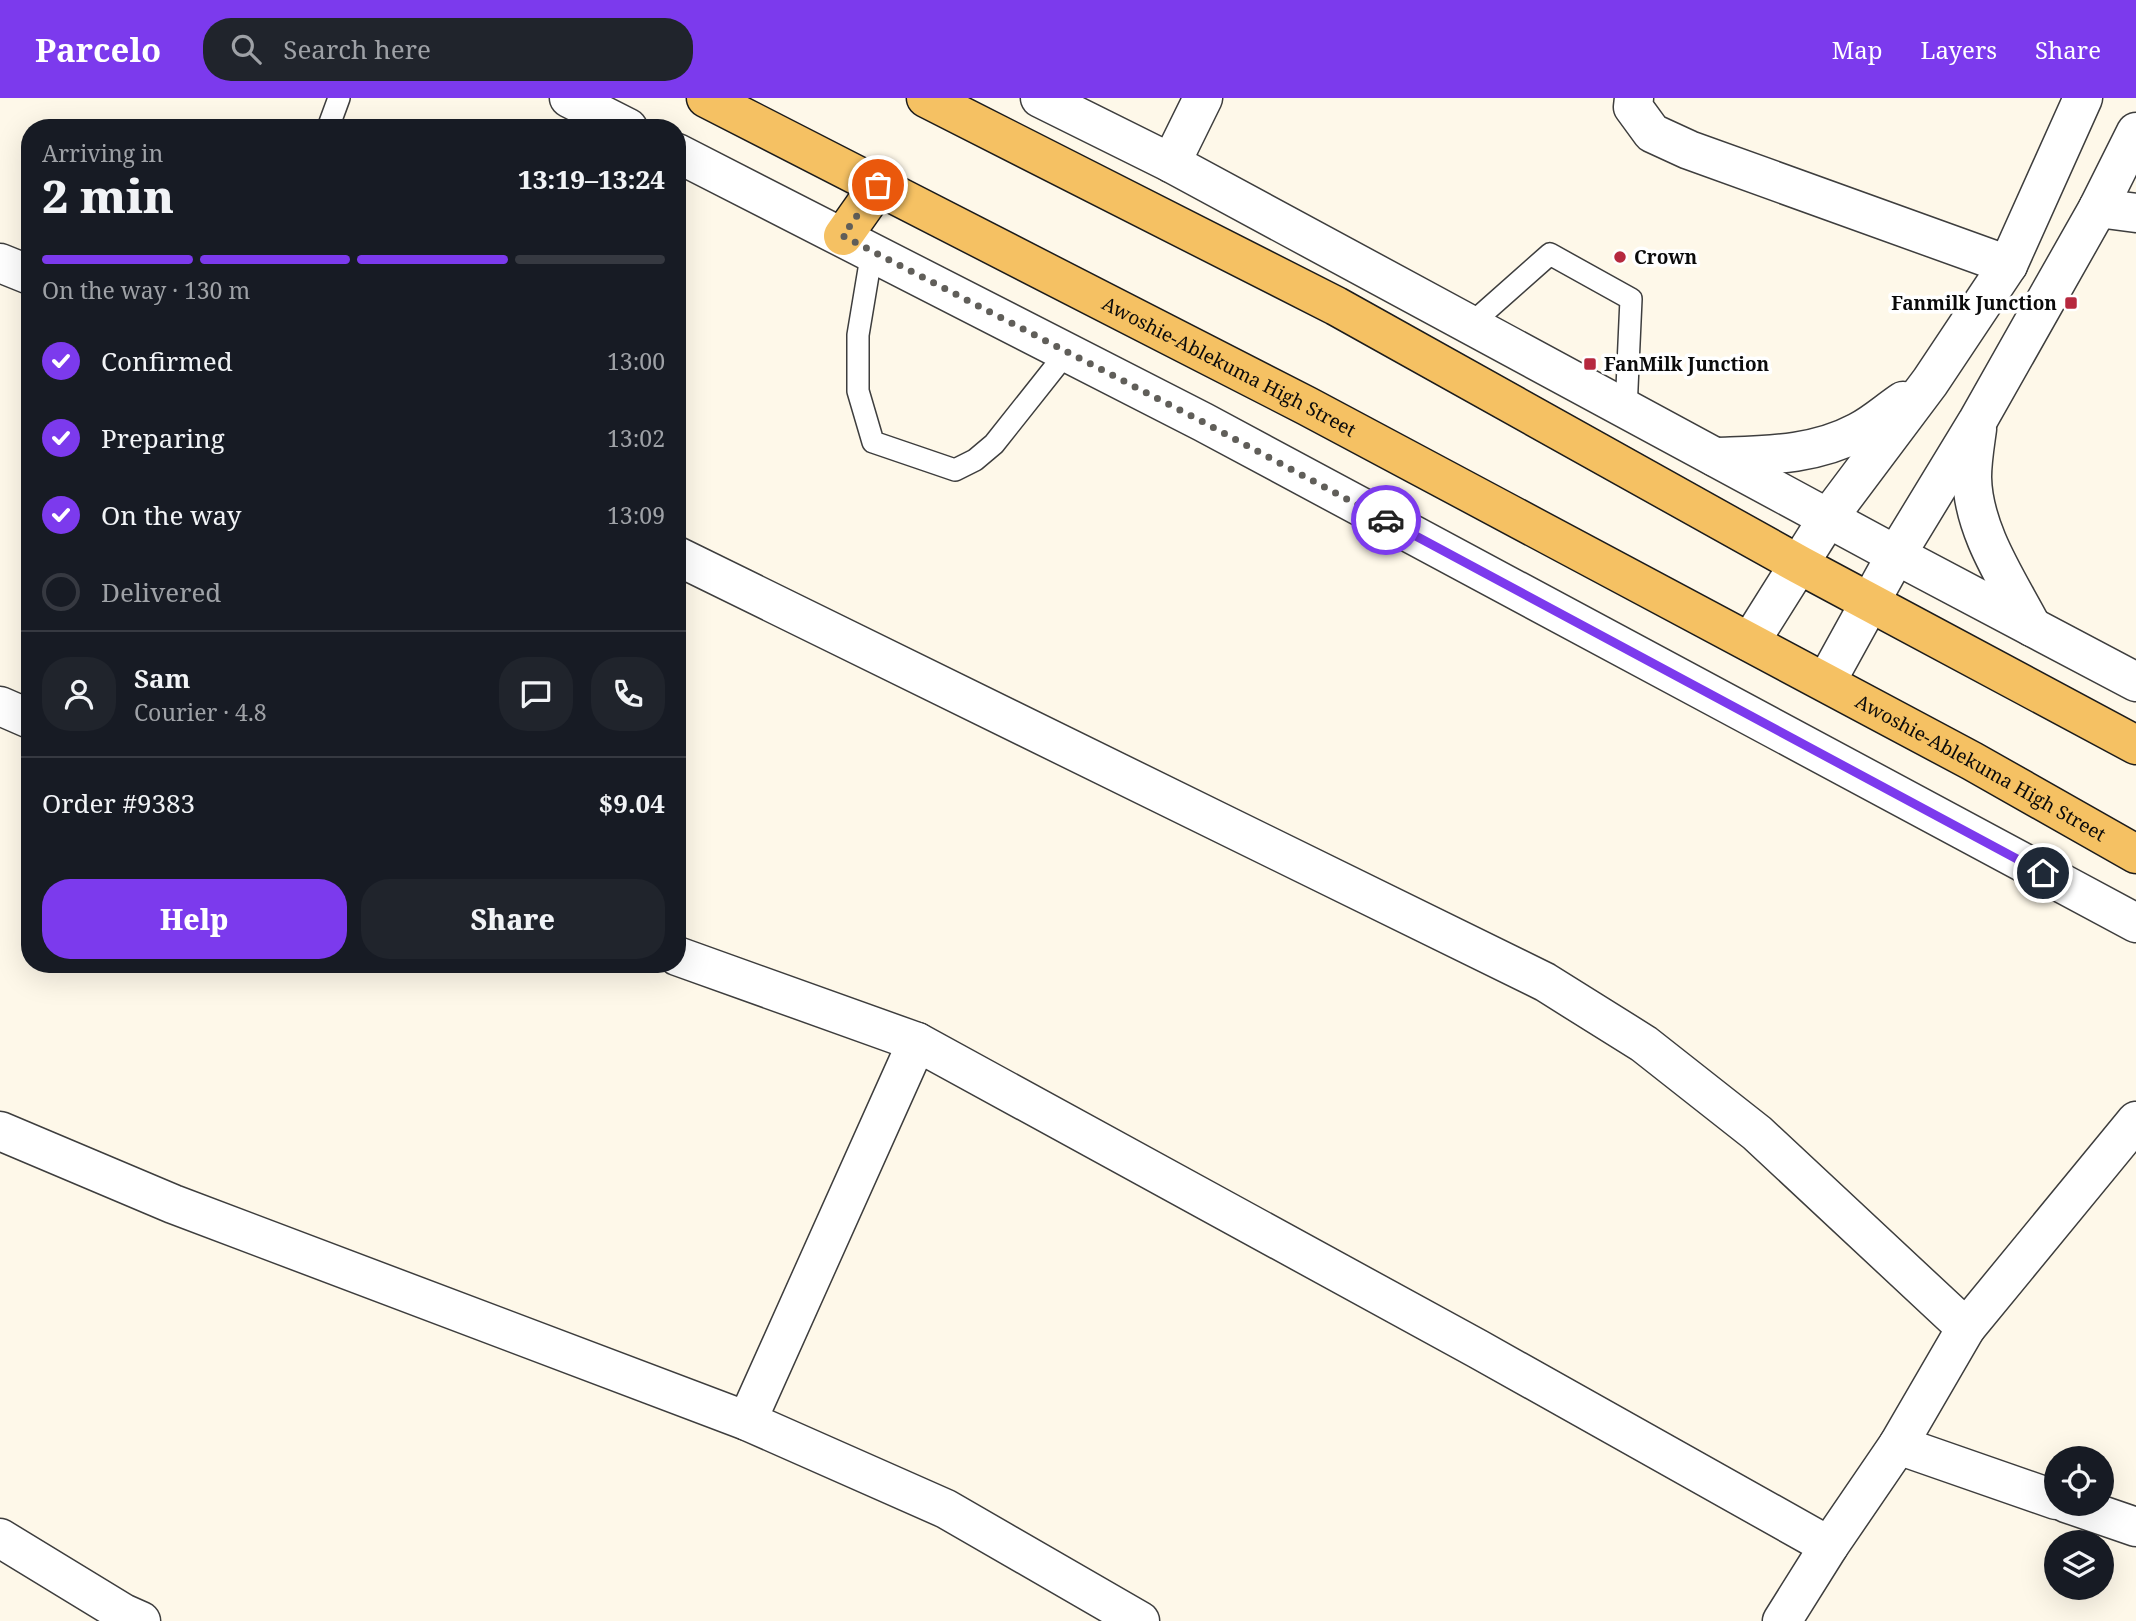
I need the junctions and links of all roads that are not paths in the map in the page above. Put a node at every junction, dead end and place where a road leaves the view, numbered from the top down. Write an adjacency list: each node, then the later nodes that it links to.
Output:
1 (339, 98): 9 (lane)
2 (569, 98): 10 (street)
3 (706, 98): 14 (main road, Awoshie-Ablekuma High Street)
4 (926, 98): 30 (main road)
5 (1040, 98): 13 (street)
6 (1203, 98): 13 (street)
7 (1634, 98): 19 (street)
8 (2083, 98): 19 (street)
9 (331, 119)
10 (610, 119)
11 (2136, 132): 15 (street)
12 (686, 158): 17 (street)
13 (1171, 163): 21 (street)
14 (878, 185): 17 (main road); 33 (main road, Awoshie-Ablekuma High Street)
15 (2098, 208): 16 (street); 25 (street)
16 (2136, 214)
17 (857, 243): 22 (street); 22 (lane)
18 (0, 263): 20 (street)
19 (2008, 265): 23 (street)
20 (21, 271)
21 (1471, 324): 24 (street); 24 (lane)
22 (1068, 352): 40 (street)
23 (1930, 382): 26 (street); 27 (street)
24 (1626, 410): 26 (street)
25 (1977, 422): 28 (street); 32 (street)
26 (1715, 457): 27 (street)
27 (1828, 518): 28 (street); 30 (street)
28 (1896, 555): 31 (street); 32 (street)
29 (686, 560): 45 (street)
30 (1800, 565): 31 (main road); 33 (street)
31 (1870, 603): 35 (street); 38 (main road)
32 (2032, 626): 34 (street)
33 (1750, 642): 35 (main road, Awoshie-Ablekuma High Street)
34 (2136, 681)
35 (1826, 682): 39 (main road, Awoshie-Ablekuma High Street)
36 (0, 706): 37 (street)
37 (21, 715)
38 (2136, 745)
39 (2136, 854)
40 (2136, 923)
41 (686, 959): 42 (street)
42 (917, 1042): 46 (street); 52 (street)
43 (2136, 1121): 45 (street)
44 (0, 1131): 46 (street)
45 (1966, 1328): 47 (street)
46 (747, 1421): 54 (street)
47 (1898, 1446): 48 (street); 52 (street)
48 (2044, 1496)
49 (2104, 1516): 50 (street)
50 (2136, 1527)
51 (0, 1538): 53 (street)
52 (1829, 1546): 55 (street)
53 (141, 1621)
54 (1140, 1621)
55 (1782, 1621)

